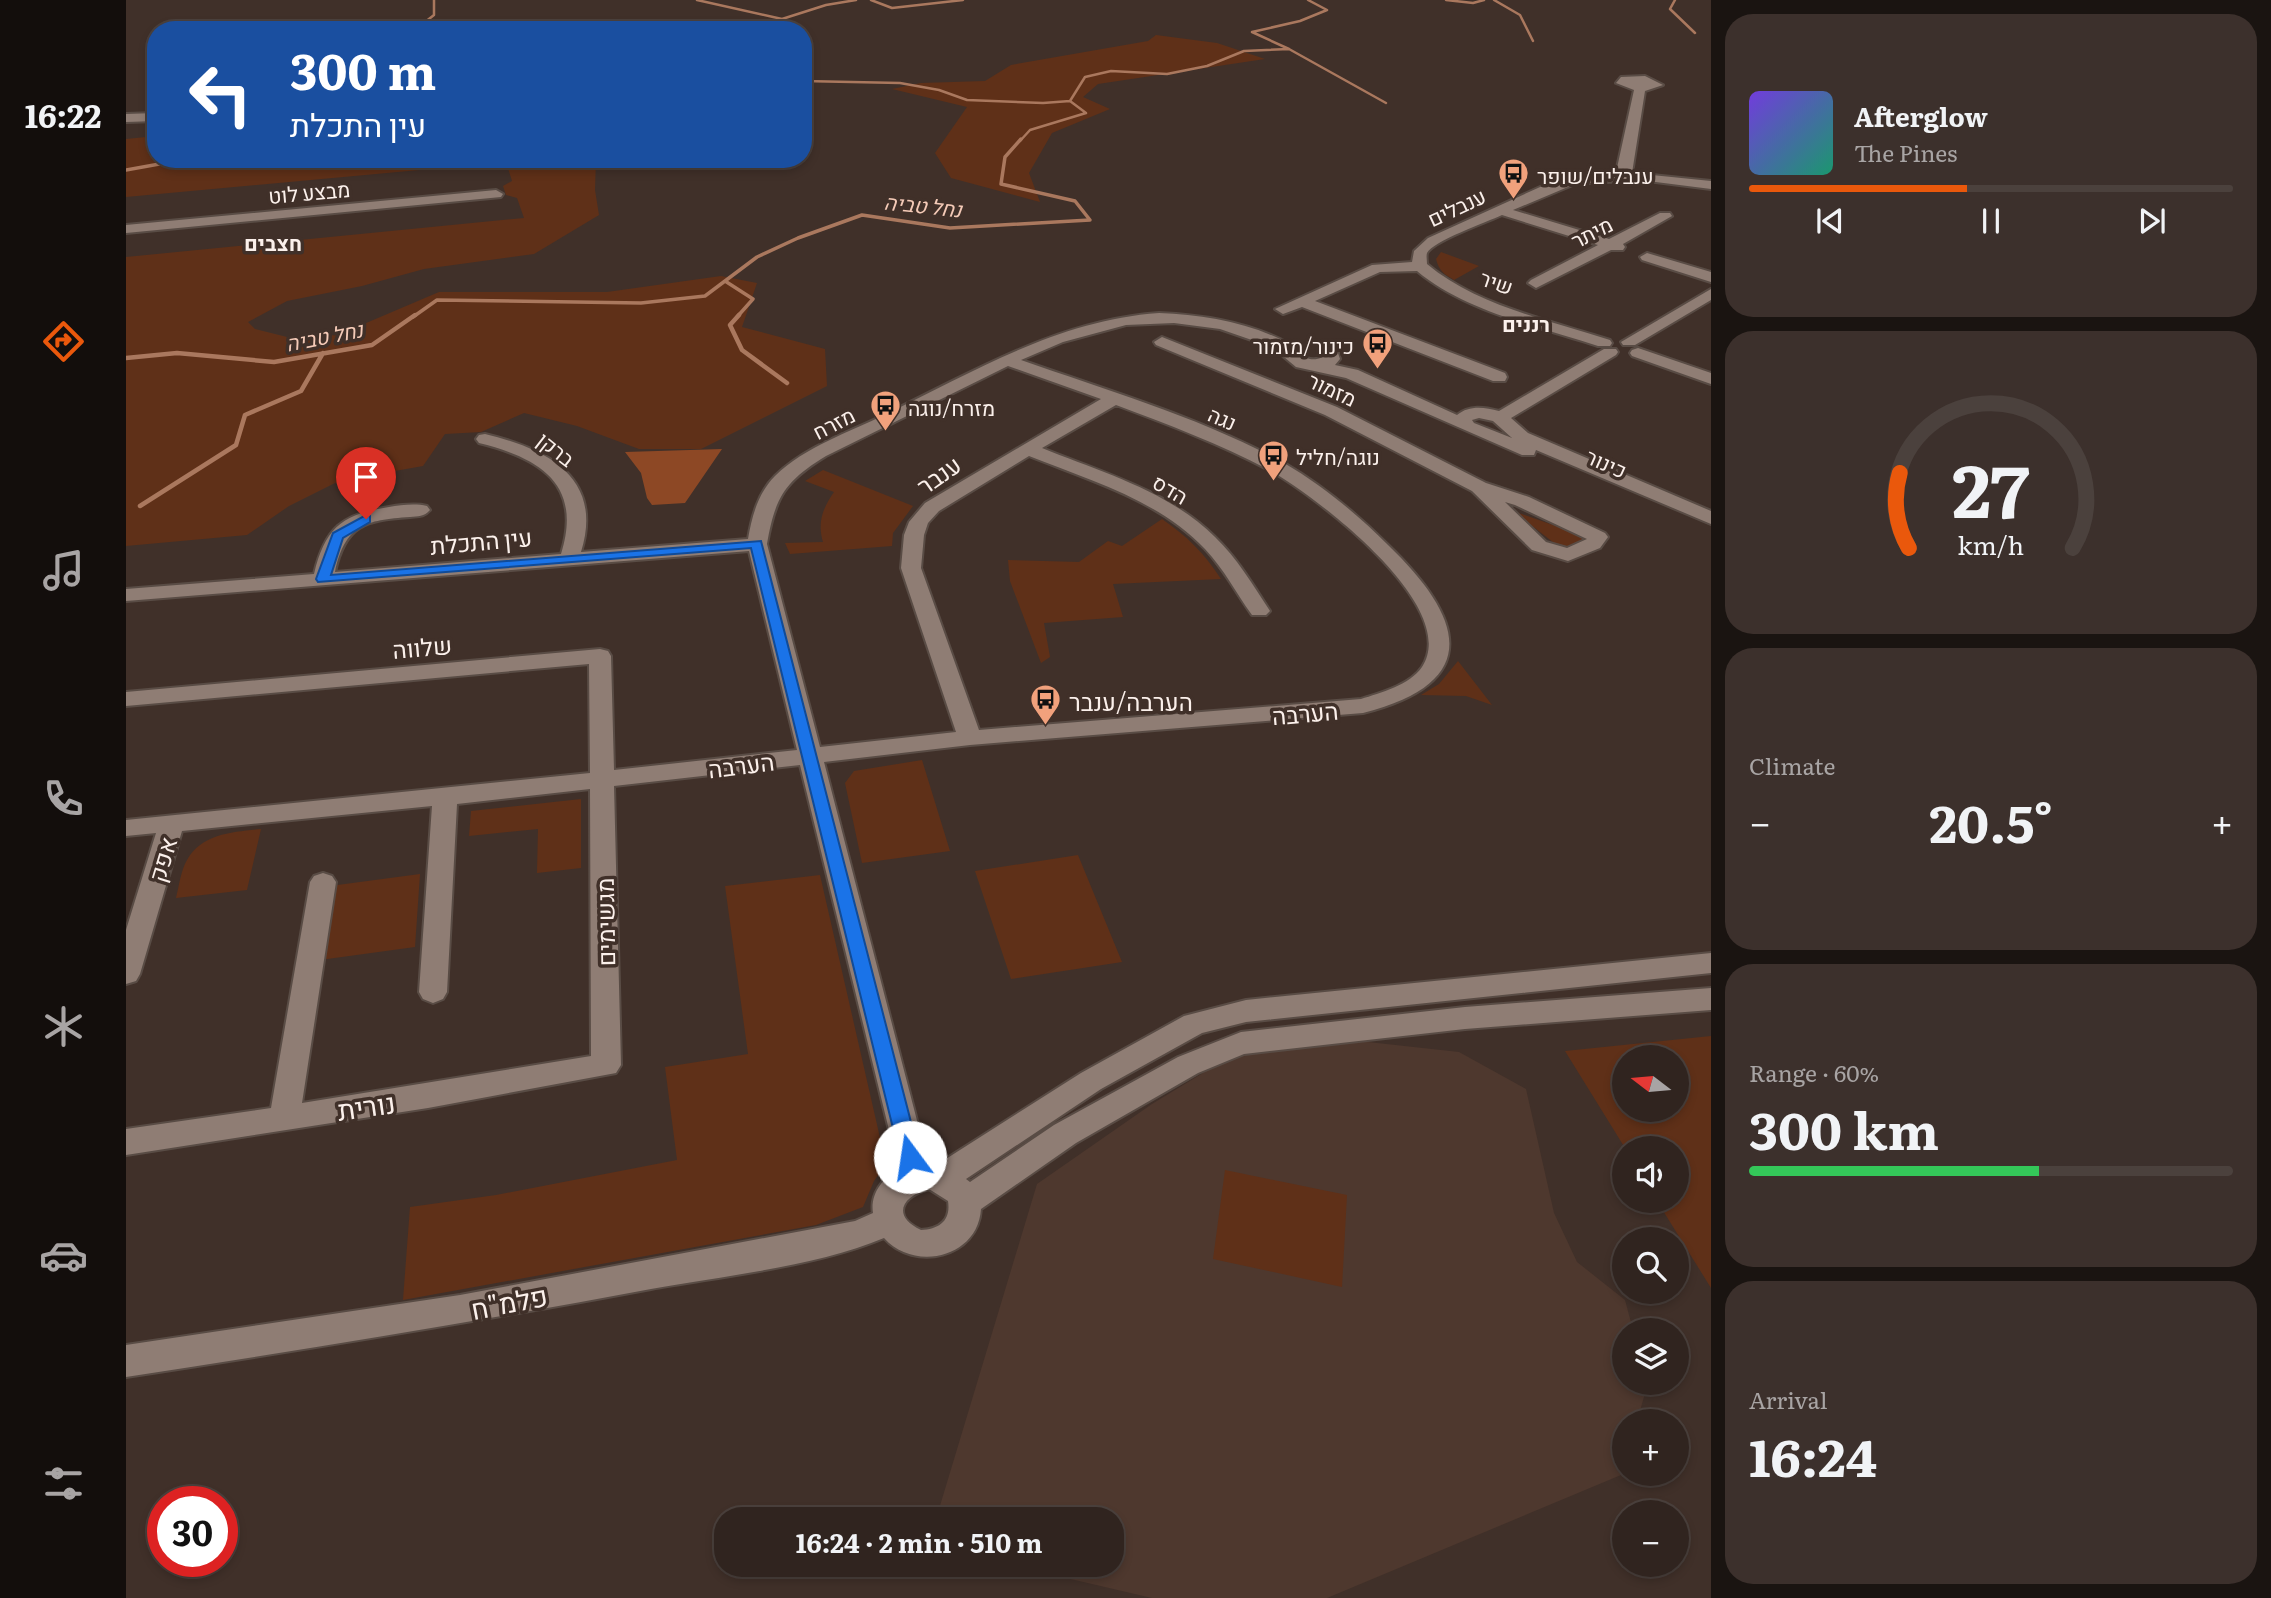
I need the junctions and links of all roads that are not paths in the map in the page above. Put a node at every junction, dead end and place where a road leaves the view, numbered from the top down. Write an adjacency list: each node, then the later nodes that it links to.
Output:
1 (1640, 88): 4 (street)
2 (147, 117): 3 (street)
3 (126, 118)
4 (1626, 176): 5 (street, ענבלים); 7 (street, ענבלים)
5 (1711, 185)
6 (496, 194): 9 (street, מבצע לוט)
7 (1500, 210): 10 (street); 12 (street, ענבלים)
8 (1665, 216): 10 (street, מיתר)
9 (126, 229)
10 (1616, 246): 14 (street, מיתר)
11 (1647, 257): 13 (street)
12 (1420, 266): 16 (street); 19 (street, שיר)
13 (1711, 277)
14 (1536, 283)
15 (1711, 294): 20 (street)
16 (1301, 301): 17 (street); 23 (street)
17 (1283, 309)
18 (1162, 342): 25 (street, מזמור)
19 (1607, 348): 20 (street, שיר); 28 (street)
20 (1633, 348): 24 (street)
21 (1309, 353): 22 (street, מזרח); 25 (street); 27 (street); 29 (street, כינור)
22 (1009, 361): 26 (street, נגה); 36 (street, מזרח)
23 (1499, 377)
24 (1711, 379)
25 (1259, 380): 32 (street, מזמור)
26 (1114, 399): 31 (street, ענבר); 41 (street, נגה)
27 (1482, 412): 28 (street); 29 (street)
28 (1505, 420): 29 (street); 34 (street, כינור)
29 (1475, 429): 35 (street, כינור)
30 (485, 439): 37 (street, ברקן)
31 (1027, 449): 40 (street, הדס); 43 (street, ענבר)
32 (1479, 487): 32 (street, מזמור)
33 (421, 510): 38 (street)
34 (1711, 518)
35 (1711, 534)
36 (757, 544): 37 (street, עין התכלת); 44 (street)
37 (569, 559): 38 (street, עין התכלת)
38 (323, 579): 39 (street, עין התכלת)
39 (126, 596)
40 (1259, 611)
41 (1430, 672): 43 (street, הערבה)
42 (126, 699): 45 (street, שלווה)
43 (970, 738): 44 (street, הערבה)
44 (810, 756): 45 (street, הערבה); 57 (street)
45 (603, 780): 46 (street, הערבה); 54 (street, מגשימים)
46 (445, 797): 47 (street, הערבה); 52 (street)
47 (172, 823): 48 (street, הערבה); 51 (street, אפק)
48 (126, 828)
49 (323, 881): 55 (street)
50 (1711, 963): 57 (street)
51 (126, 974)
52 (433, 992)
53 (1711, 999): 58 (street)
54 (606, 1065): 55 (street, נורית)
55 (285, 1117): 56 (street, נורית)
56 (126, 1142)
57 (929, 1177): 58 (street); 59 (street)
58 (965, 1203): 59 (street)
59 (888, 1221): 60 (street, פלמ"ח)
60 (126, 1361)

